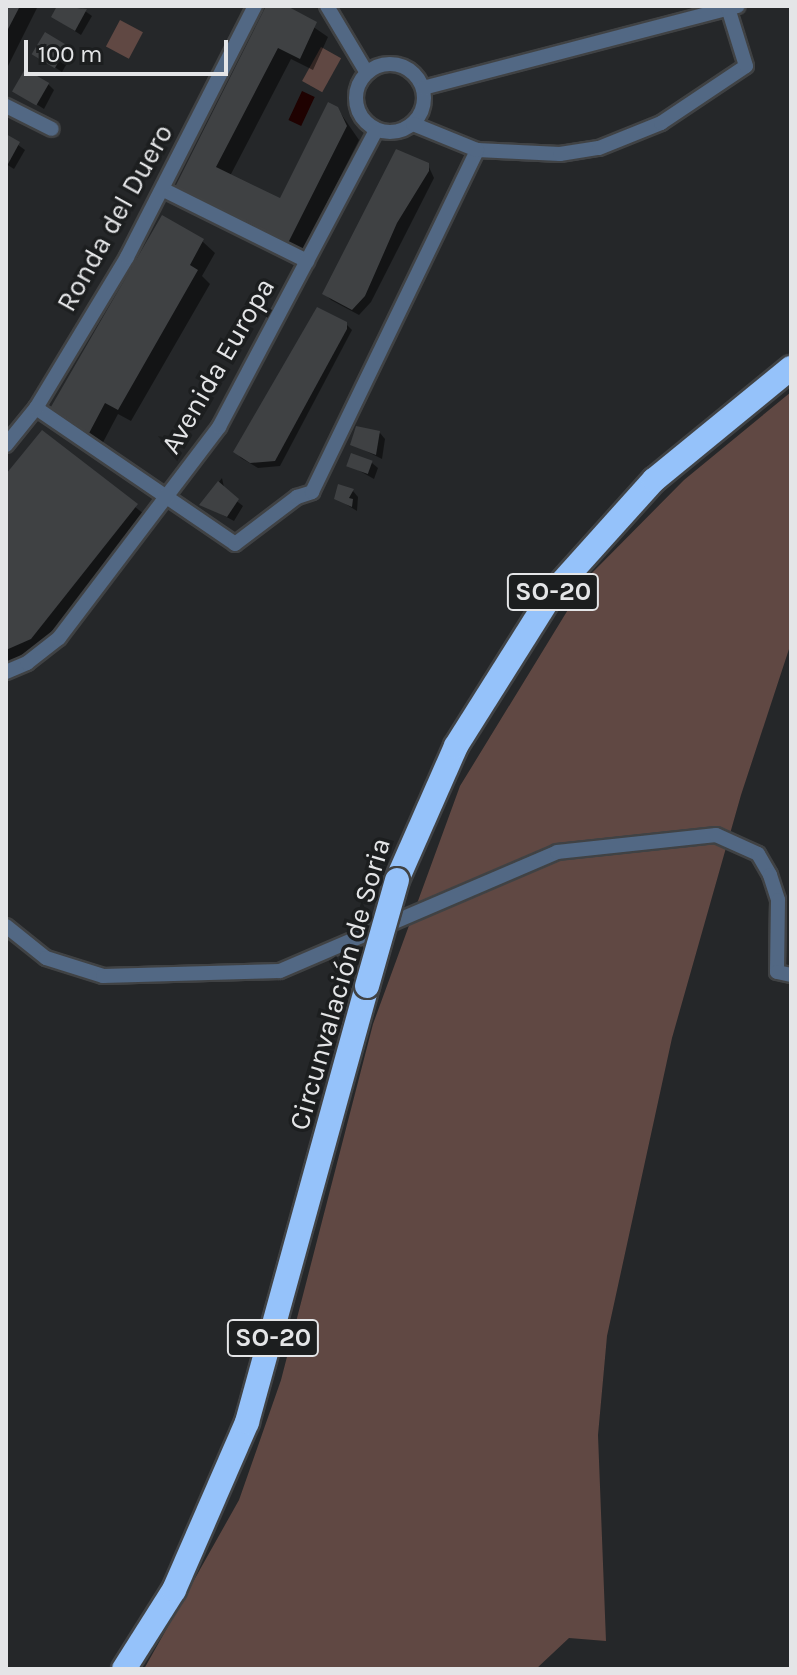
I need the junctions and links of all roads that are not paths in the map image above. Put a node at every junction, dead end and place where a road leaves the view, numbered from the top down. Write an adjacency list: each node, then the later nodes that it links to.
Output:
1 (255, 6): 11 (street, Ronda del Duero)
2 (327, 6): 4 (street)
3 (733, 7): 5 (street); 10 (street)
4 (367, 73): 5 (street); 9 (street)
5 (423, 88): 7 (street)
6 (6, 106): 8 (street)
7 (413, 124): 9 (street); 10 (street)
8 (52, 129)
9 (376, 130): 12 (street, Avenida Europa)
10 (477, 150): 16 (street)
11 (164, 190): 12 (street); 14 (street, Ronda del Duero)
12 (307, 261): 16 (street, Avenida Europa)
13 (791, 368): 20 (highway, Circunvalación de Soria / SO-20, bridge)
14 (36, 408): 15 (street, Ronda del Duero); 16 (street)
15 (6, 445)
16 (168, 499): 17 (street, Avenida Europa)
17 (6, 672)
18 (6, 926): 19 (street)
19 (791, 975)
20 (124, 1669)

